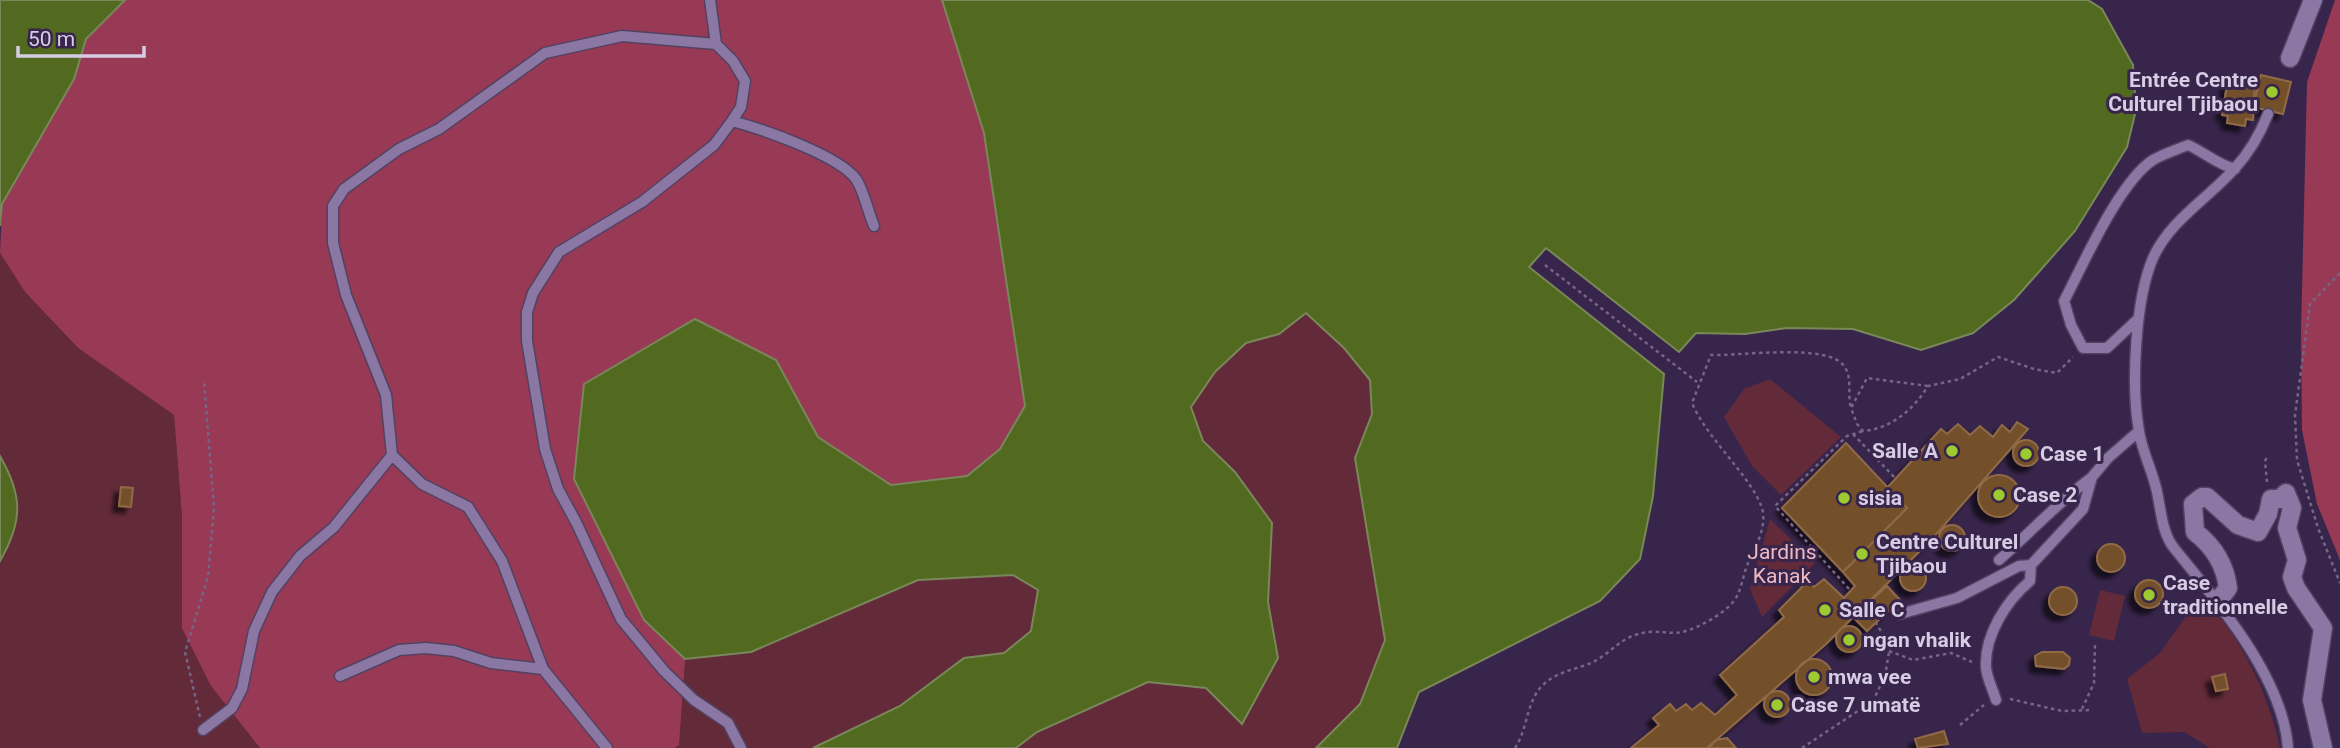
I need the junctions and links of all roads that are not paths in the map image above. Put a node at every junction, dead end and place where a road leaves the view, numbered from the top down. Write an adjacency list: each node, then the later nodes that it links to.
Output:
1 (710, 0): 3 (lane)
2 (2313, 0): 4 (street)
3 (716, 44): 6 (lane); 11 (lane)
4 (2287, 65)
5 (2268, 114): 7 (lane)
6 (732, 121): 8 (lane); 22 (lane)
7 (2235, 169): 9 (lane); 9 (lane)
8 (874, 226)
9 (2138, 319): 10 (lane)
10 (2139, 431): 12 (lane); 15 (lane)
11 (392, 455): 17 (lane); 20 (lane)
12 (2092, 477): 13 (lane); 14 (lane)
13 (1999, 560)
14 (2031, 565): 16 (lane); 19 (lane)
15 (2218, 601): 23 (lane); 24 (street)
16 (1900, 614)
17 (543, 669): 18 (lane); 21 (lane)
18 (340, 676)
19 (1996, 700)
20 (202, 730)
21 (607, 748)
22 (741, 748)
23 (2288, 748)
24 (2323, 748)

